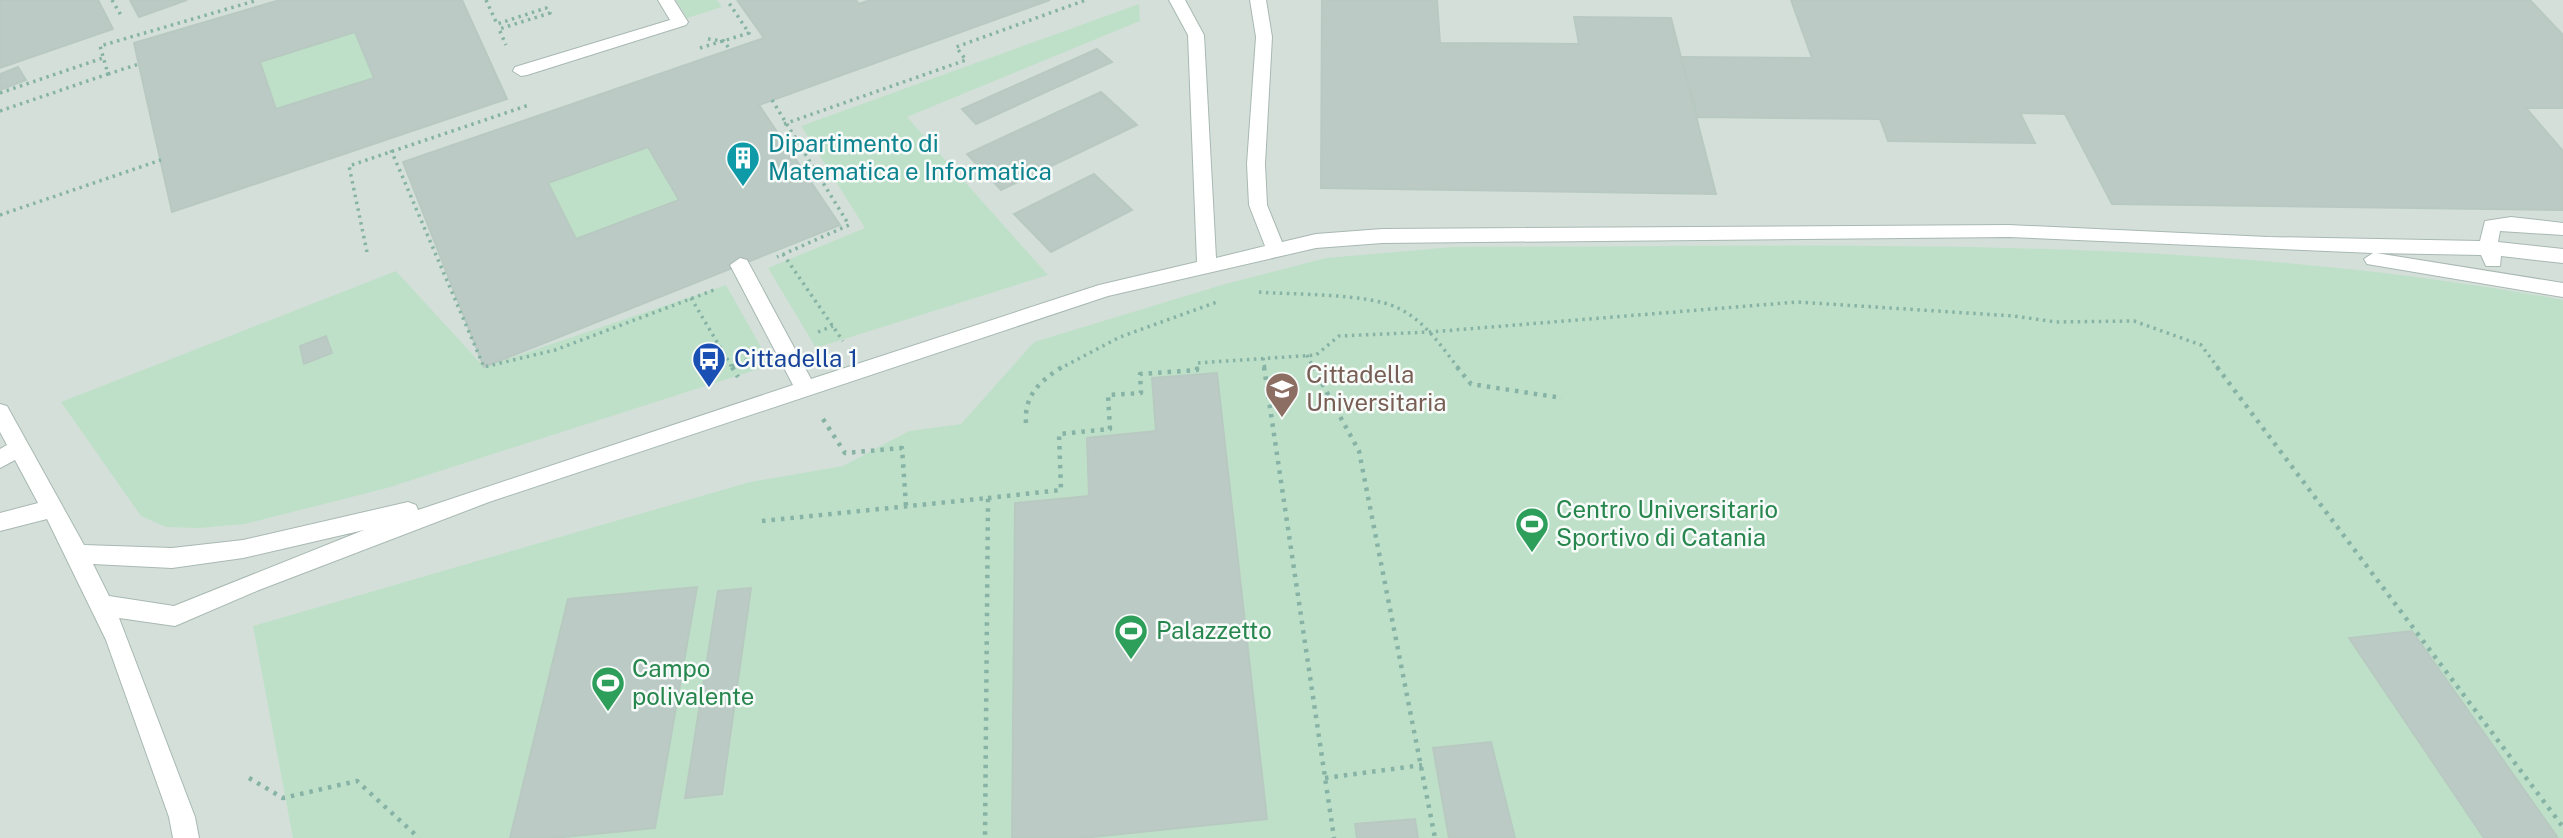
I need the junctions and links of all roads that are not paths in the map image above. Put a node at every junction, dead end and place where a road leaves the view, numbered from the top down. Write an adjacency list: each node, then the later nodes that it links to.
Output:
1 (666, 0): 6 (lane)
2 (1177, 0): 12 (lane)
3 (1252, 0): 5 (lane)
4 (1258, 0): 5 (lane)
5 (1262, 20): 10 (lane)
6 (521, 71)
7 (2563, 229): 9 (lane)
8 (2268, 244): 9 (lane); 10 (lane); 14 (lane)
9 (2488, 248): 11 (lane); 14 (lane)
10 (1276, 250): 12 (lane)
11 (2563, 256)
12 (1207, 266): 16 (lane)
13 (744, 271): 16 (lane)
14 (2501, 279): 15 (lane)
15 (2563, 290)
16 (805, 387): 19 (lane)
17 (0, 412): 18 (lane)
18 (10, 453): 20 (lane)
19 (482, 495): 22 (lane); 23 (lane)
20 (53, 508): 21 (lane); 22 (lane)
21 (0, 522)
22 (77, 554): 23 (lane)
23 (102, 606): 24 (lane)
24 (186, 838)

